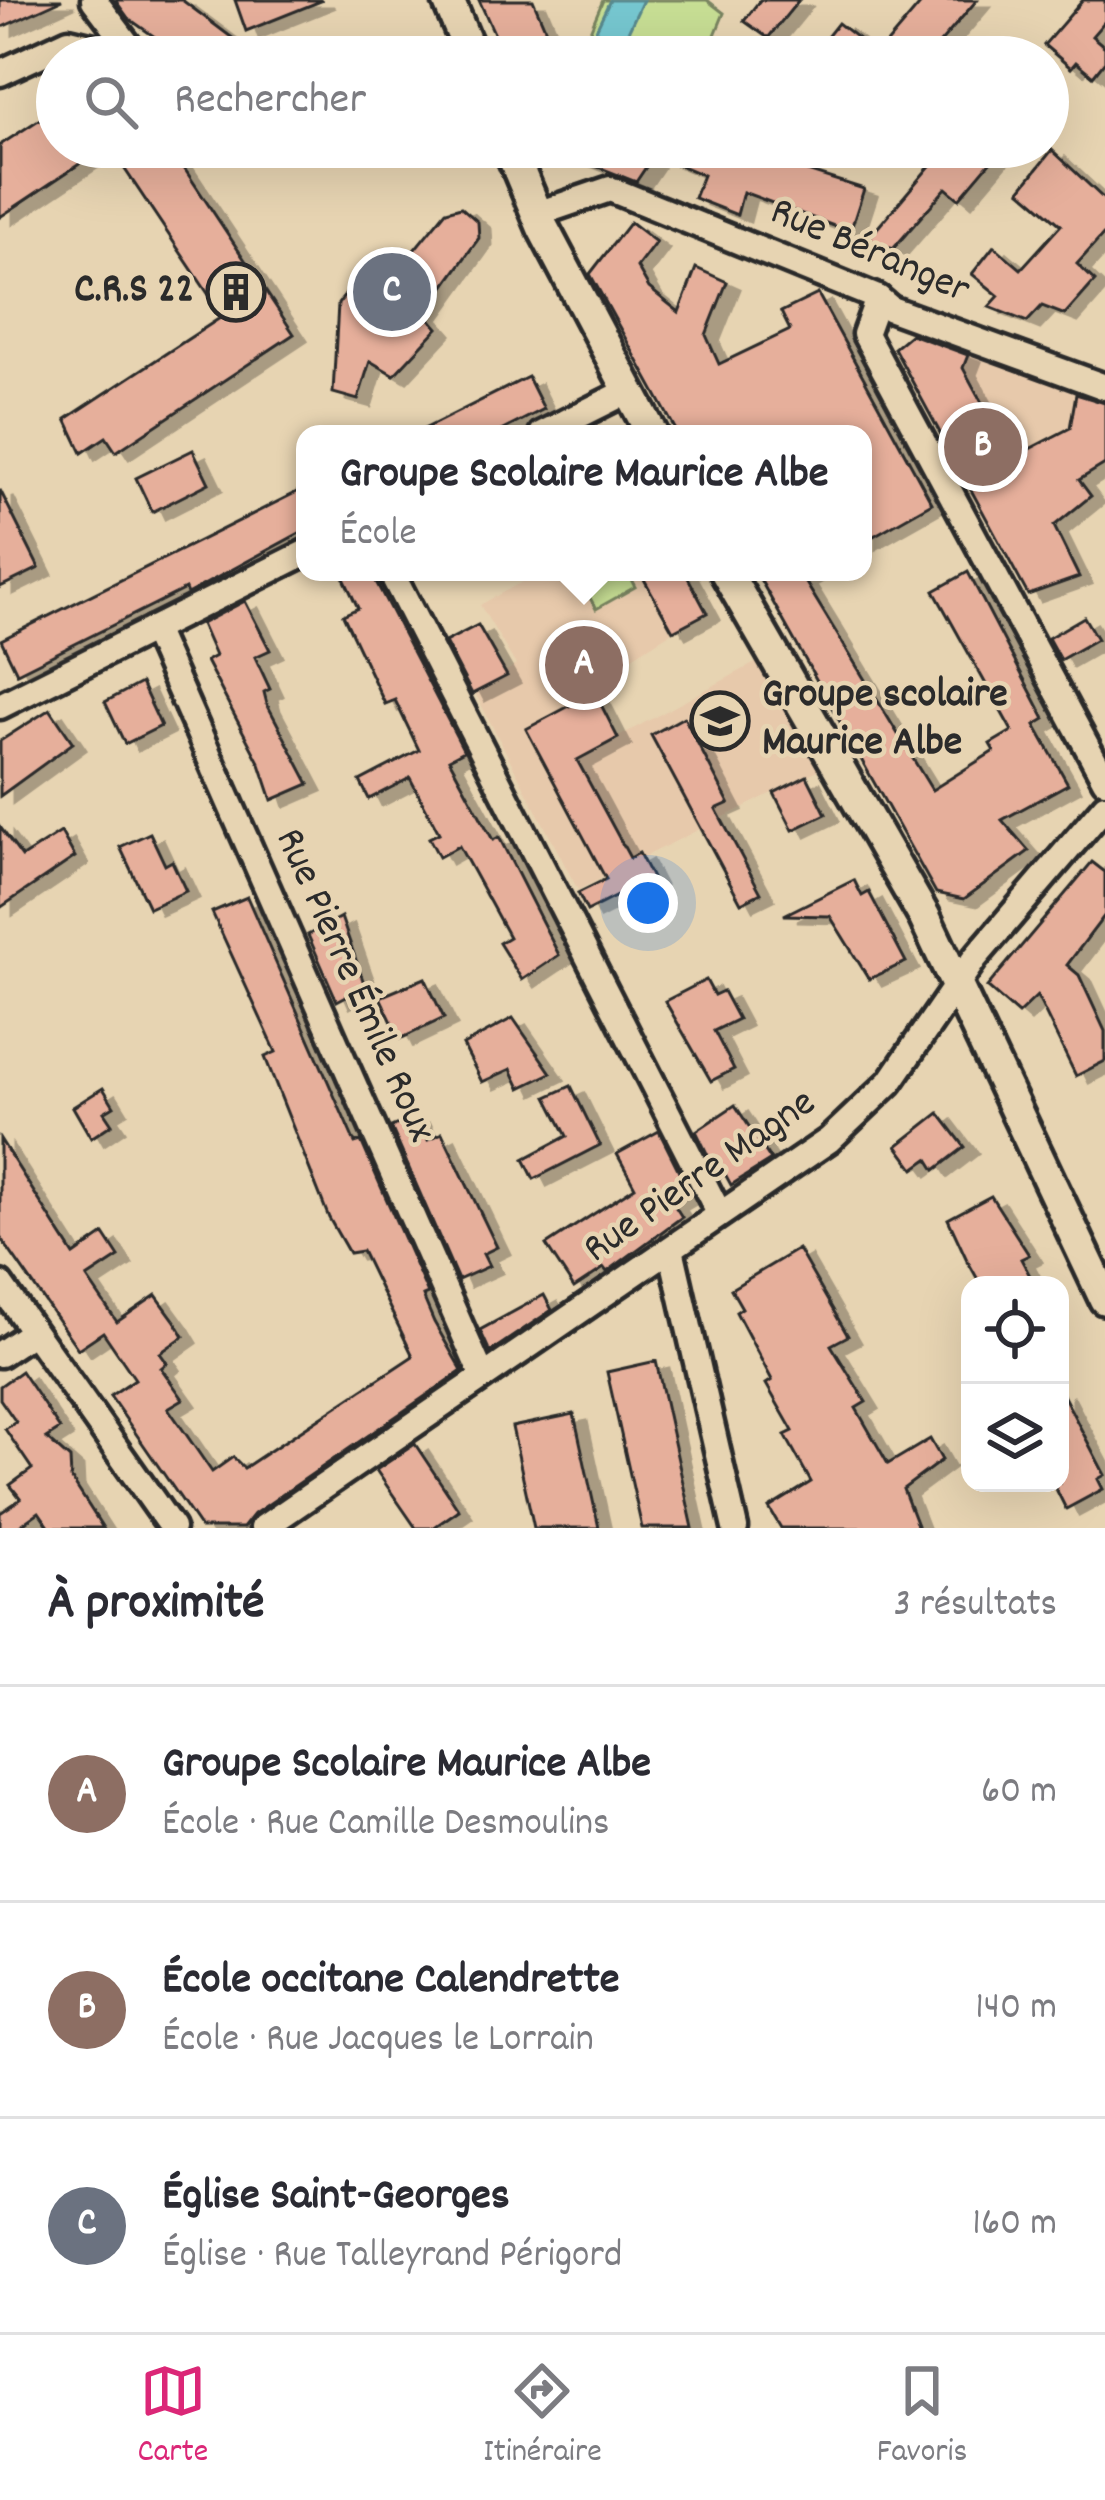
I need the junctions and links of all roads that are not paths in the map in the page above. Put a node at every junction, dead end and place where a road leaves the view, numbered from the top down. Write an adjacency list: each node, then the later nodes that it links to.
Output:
1 (94, 0): 3 (street)
2 (448, 0): 4 (street)
3 (121, 36)
4 (463, 36)
5 (36, 56): 6 (street)
6 (0, 73)
7 (518, 168): 8 (street)
8 (537, 214): 9 (street, Rue Béranger); 11 (street)
9 (878, 298): 10 (street, Rue Béranger); 19 (street)
10 (1105, 387)
11 (628, 391): 12 (street); 13 (street)
12 (560, 425)
13 (647, 425)
14 (296, 558): 17 (street)
15 (396, 581): 22 (street)
16 (731, 581): 21 (street)
17 (153, 629): 18 (street); 28 (street, Rue Pierre Émile Roux)
18 (0, 706)
19 (1105, 780)
20 (1105, 806): 21 (street, Rue Pierre Magne)
21 (957, 981): 22 (street, Rue Pierre Magne); 25 (street)
22 (719, 1213): 23 (street, Rue Pierre Magne)
23 (670, 1250): 28 (street, Rue Pierre Magne); 31 (street)
24 (0, 1284): 26 (street)
25 (1105, 1299)
26 (33, 1332): 27 (street); 29 (street)
27 (0, 1354)
28 (482, 1375): 30 (street, Rue Pierre Magne)
29 (172, 1528)
30 (263, 1528)
31 (735, 1528)

